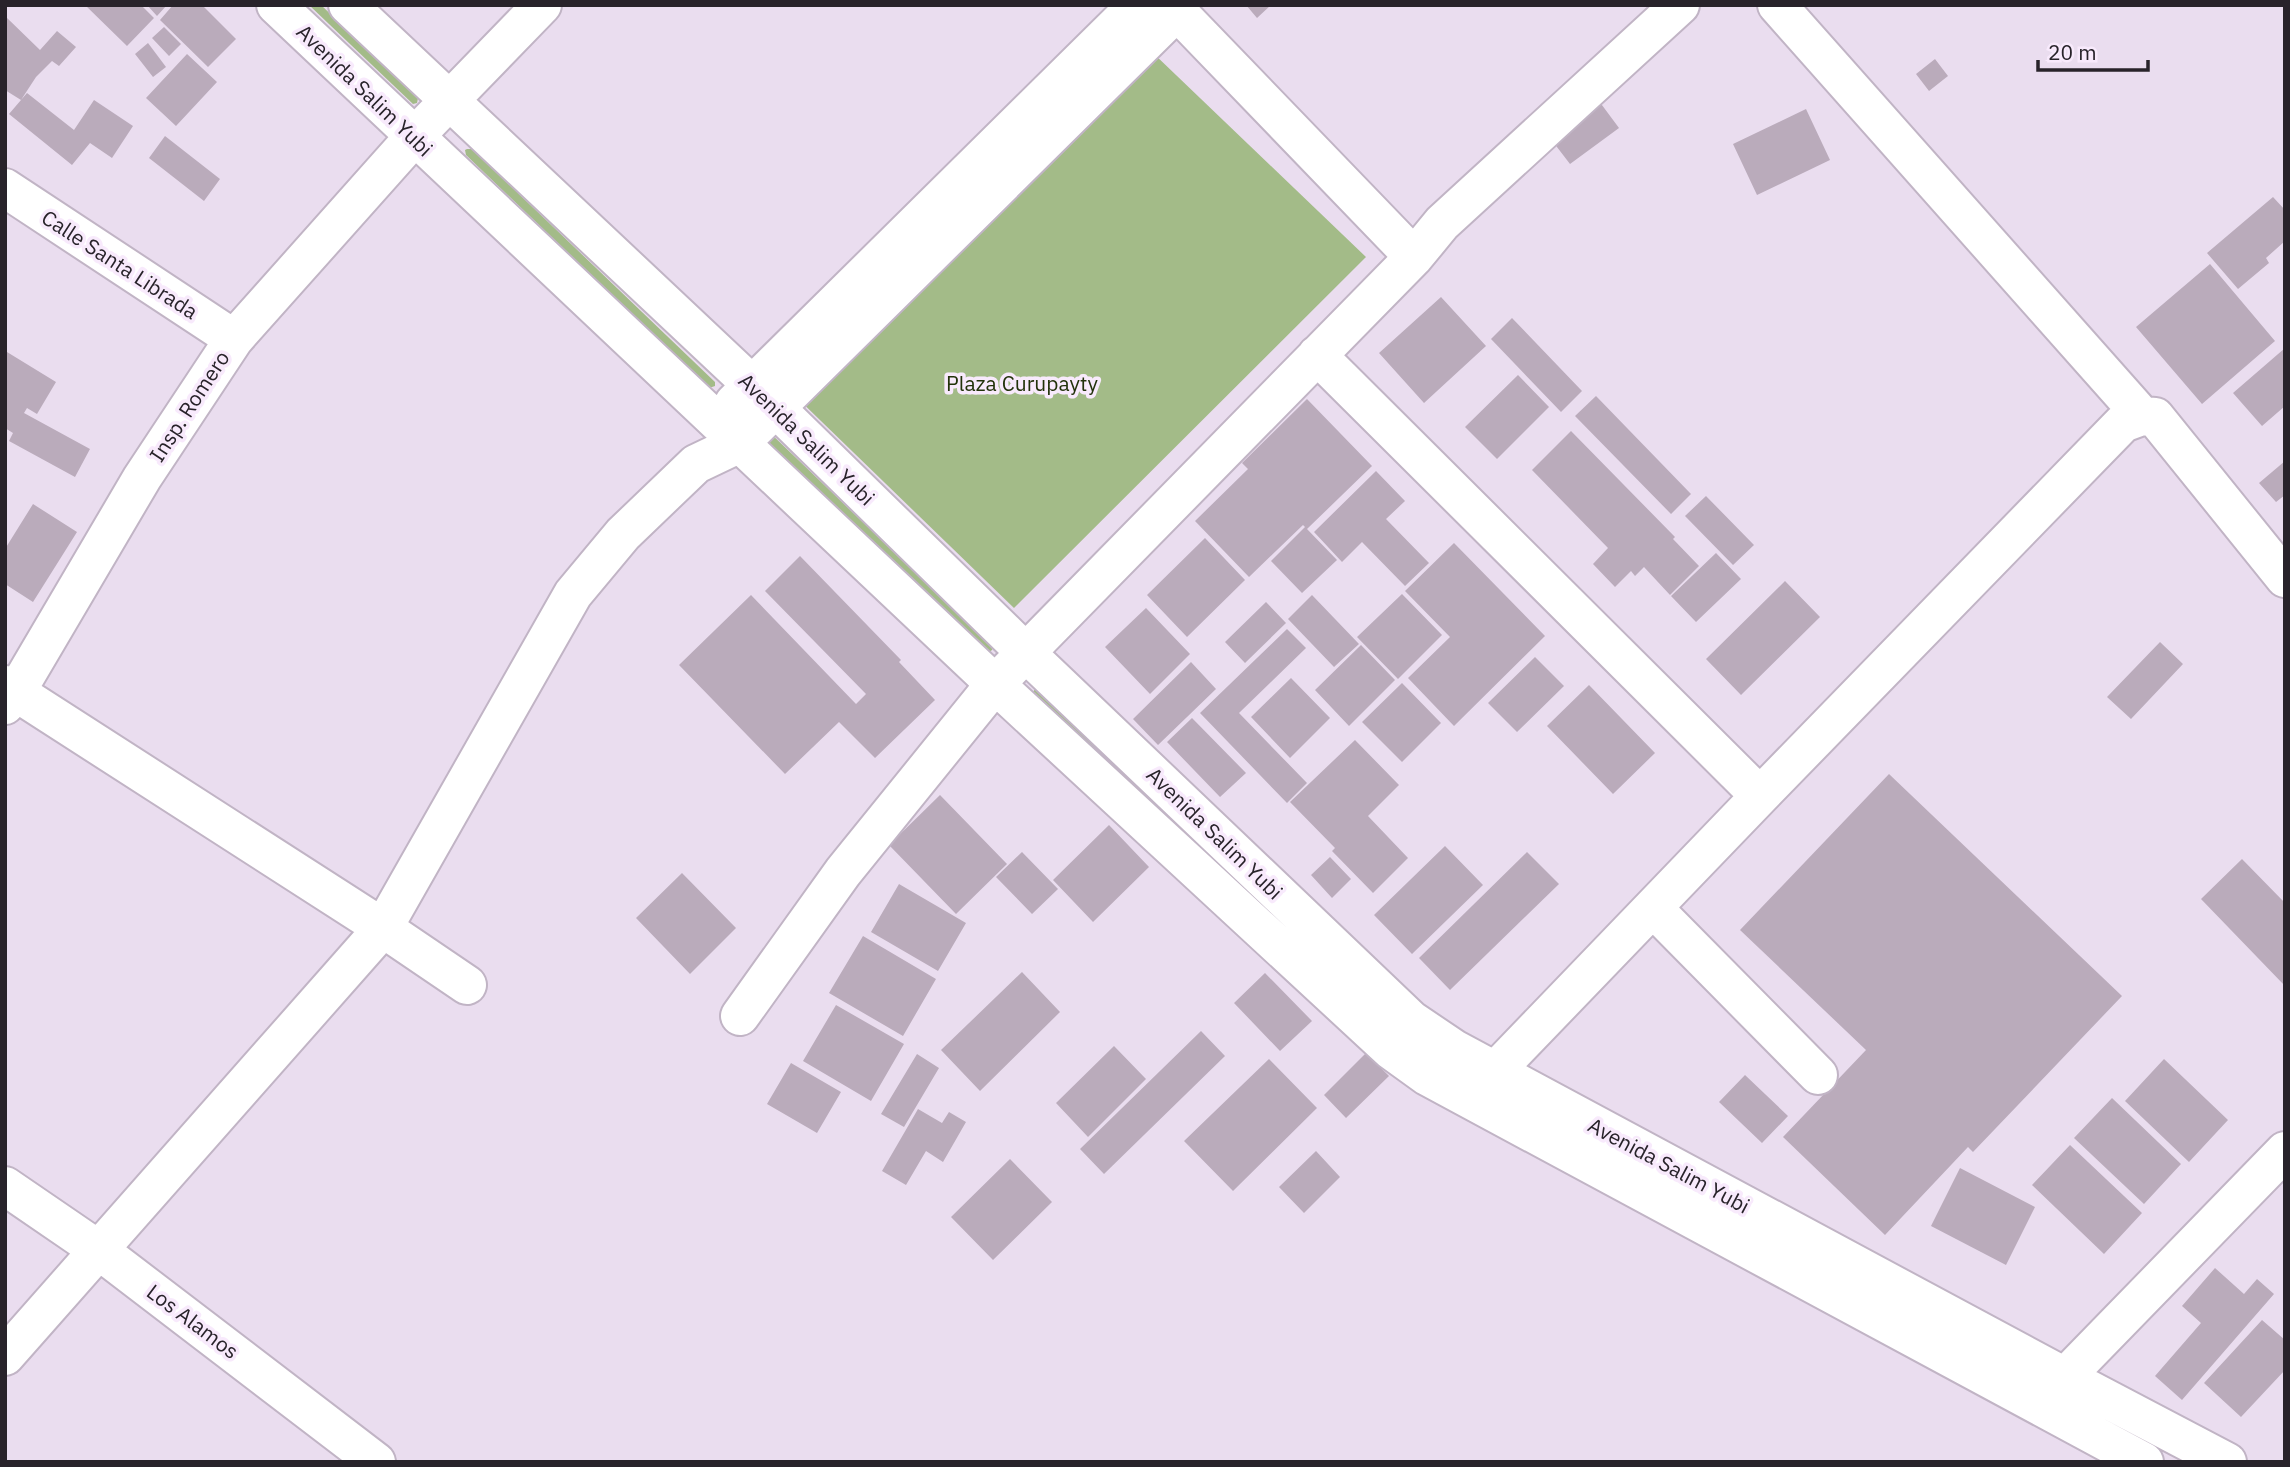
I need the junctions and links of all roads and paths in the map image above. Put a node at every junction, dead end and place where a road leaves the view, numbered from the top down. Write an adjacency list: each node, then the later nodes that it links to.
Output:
1 (276, 5): 9 (street, Avenida Salim Yubi)
2 (348, 5): 8 (street, Avenida Salim Yubi)
3 (542, 5): 8 (street, Insp. Romero)
4 (1137, 5): 14 (street)
5 (1680, 5): 11 (street)
6 (1777, 5): 15 (street)
7 (1174, 8): 11 (street); 14 (street)
8 (449, 101): 9 (street, Insp. Romero); 14 (street, Avenida Salim Yubi)
9 (414, 137): 12 (street, Insp. Romero); 16 (street, Avenida Salim Yubi)
10 (5, 188): 12 (street, Calle Santa Librada)
11 (1414, 257): 13 (street)
12 (234, 339): 20 (street, Insp. Romero)
13 (1317, 355): 18 (street); 21 (street)
14 (764, 396): 16 (street); 18 (street, Avenida Salim Yubi)
15 (2142, 416): 17 (street); 21 (street)
16 (728, 432): 19 (street, Avenida Salim Yubi); 23 (street)
17 (2285, 578)
18 (1025, 652): 19 (street); 26 (street, Avenida Salim Yubi)
19 (995, 684): 25 (street); 28 (street, Avenida Salim Yubi)
20 (9, 694): 23 (street)
21 (1760, 796): 22 (street)
22 (1653, 908): 26 (street); 27 (street)
23 (383, 928): 24 (street); 31 (street)
24 (467, 985)
25 (740, 1016)
26 (1495, 1071): 28 (street); 33 (street, Avenida Salim Yubi)
27 (1818, 1075)
28 (1468, 1099): 35 (street, Avenida Salim Yubi)
29 (2285, 1151): 33 (street)
30 (5, 1186): 31 (street, Los Alamos)
31 (100, 1251): 32 (street); 34 (street, Los Alamos)
32 (5, 1356)
33 (2065, 1377): 36 (street, Avenida Salim Yubi)
34 (376, 1462)
35 (2144, 1462)
36 (2227, 1462)

